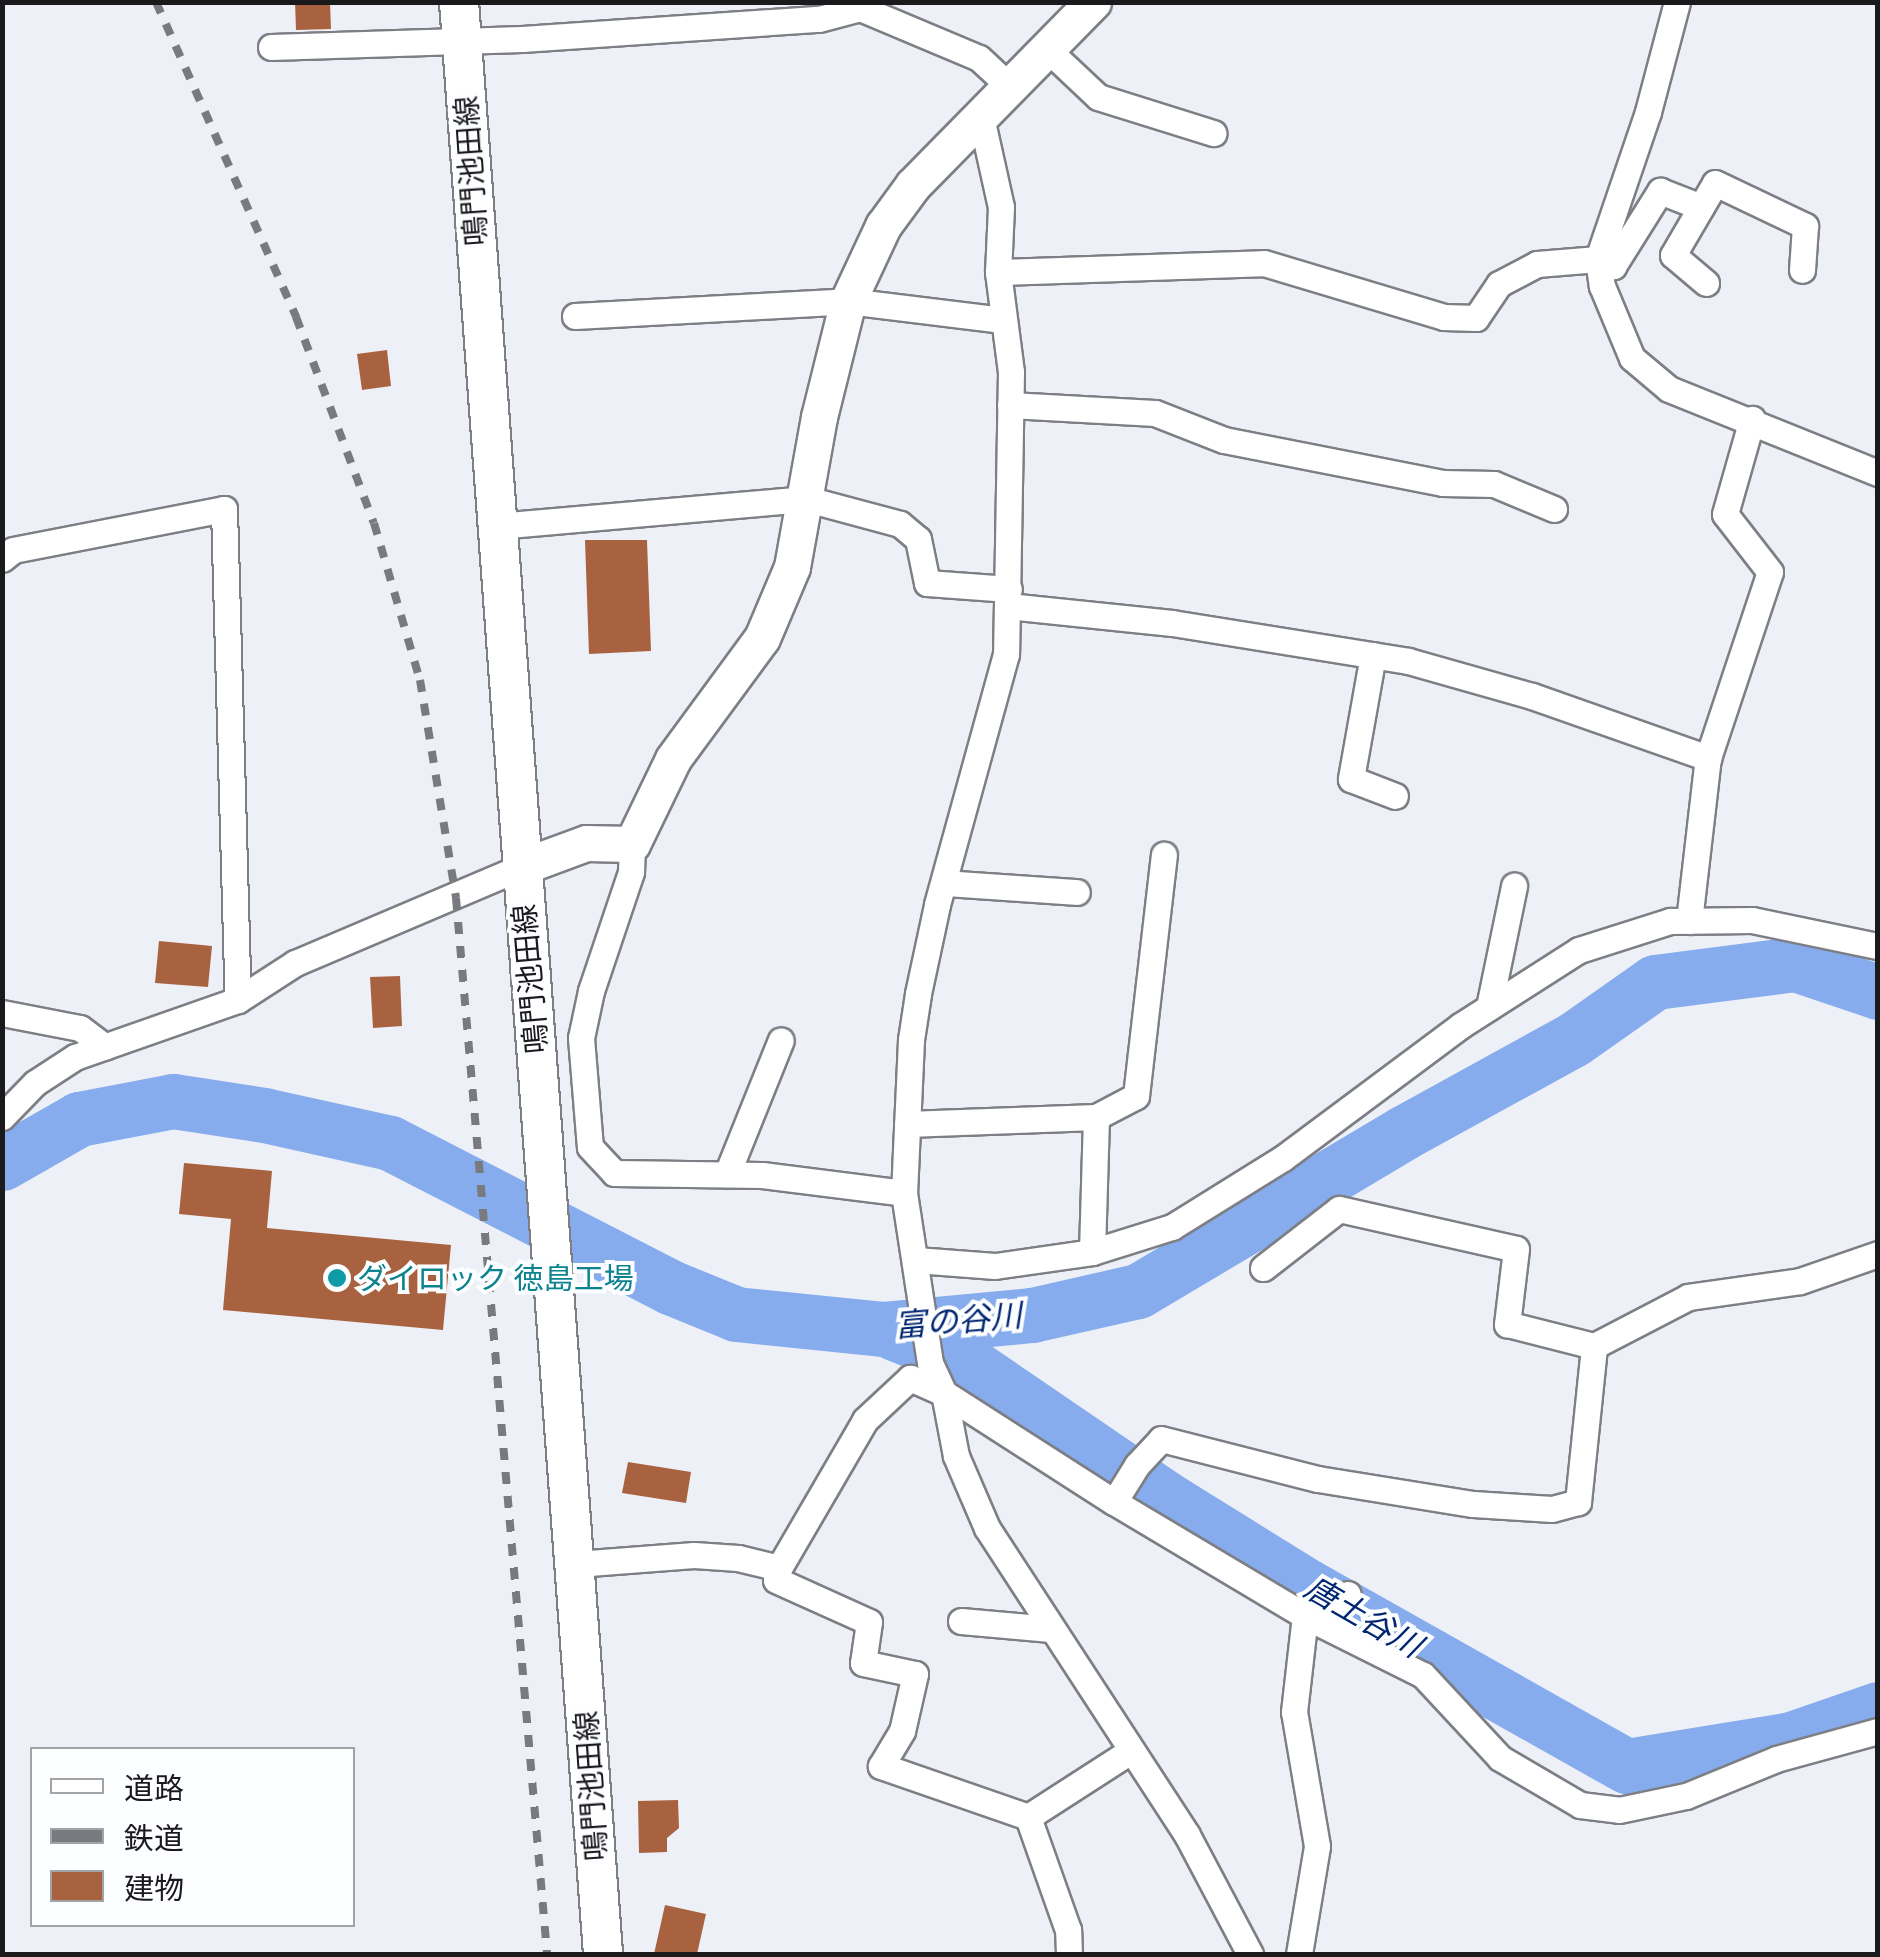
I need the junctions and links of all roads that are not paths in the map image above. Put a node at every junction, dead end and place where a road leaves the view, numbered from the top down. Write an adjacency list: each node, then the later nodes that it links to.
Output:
1 (1093, 2): 6 (street)
2 (1676, 2): 11 (street)
3 (860, 5): 4 (street); 7 (street)
4 (461, 21): 5 (street); 23 (main road, 鳴門池田線)
5 (271, 47)
6 (1046, 48): 7 (street); 9 (street)
7 (1010, 86): 8 (street)
8 (981, 117): 13 (street); 15 (street)
9 (1212, 133)
10 (1701, 207): 11 (street); 12 (street); 14 (street)
11 (1598, 259): 13 (street); 19 (street)
12 (1802, 270)
13 (998, 272): 17 (street)
14 (1706, 283)
15 (848, 301): 16 (street); 17 (street); 21 (street)
16 (576, 316)
17 (1003, 320): 18 (street)
18 (1010, 404): 22 (street); 25 (street)
19 (1752, 419): 20 (street); 27 (street)
20 (1878, 473)
21 (807, 499): 23 (street); 25 (street); 29 (street)
22 (1554, 508)
23 (497, 526): 31 (main road, 鳴門池田線)
24 (2, 559): 37 (street)
25 (1009, 598): 26 (street); 32 (street)
26 (1373, 655): 27 (street); 28 (street)
27 (1708, 758): 35 (street)
28 (1395, 796)
29 (632, 844): 31 (street); 45 (street)
30 (1164, 855): 43 (street)
31 (520, 867): 37 (street); 54 (main road, 鳴門池田線)
32 (944, 883): 34 (street); 44 (street)
33 (1514, 886): 38 (street)
34 (1077, 892)
35 (1689, 921): 36 (street); 38 (street)
36 (1878, 946)
37 (238, 1000): 41 (street)
38 (1489, 1008): 47 (street)
39 (2, 1014): 41 (street)
40 (781, 1040): 45 (street)
41 (104, 1047): 42 (street)
42 (2, 1117)
43 (1096, 1117): 44 (street); 47 (street)
44 (907, 1124): 46 (street)
45 (727, 1174): 46 (street)
46 (904, 1193): 49 (street)
47 (1092, 1252): 49 (street)
48 (1878, 1254): 51 (street)
49 (917, 1266): 52 (street)
50 (1263, 1268): 51 (street)
51 (1594, 1346): 53 (street)
52 (944, 1392): 53 (street); 55 (street); 59 (street)
53 (1117, 1498): 57 (street)
54 (576, 1564): 55 (street); 63 (main road, 鳴門池田線)
55 (779, 1568): 62 (street)
56 (1348, 1594): 57 (street)
57 (1313, 1612): 60 (street); 66 (street)
58 (961, 1621): 59 (street)
59 (1051, 1630): 61 (street)
60 (1878, 1732)
61 (1129, 1752): 62 (street); 65 (street)
62 (1028, 1816): 64 (street)
63 (603, 1954)
64 (1069, 1954)
65 (1250, 1954)
66 (1299, 1954)

